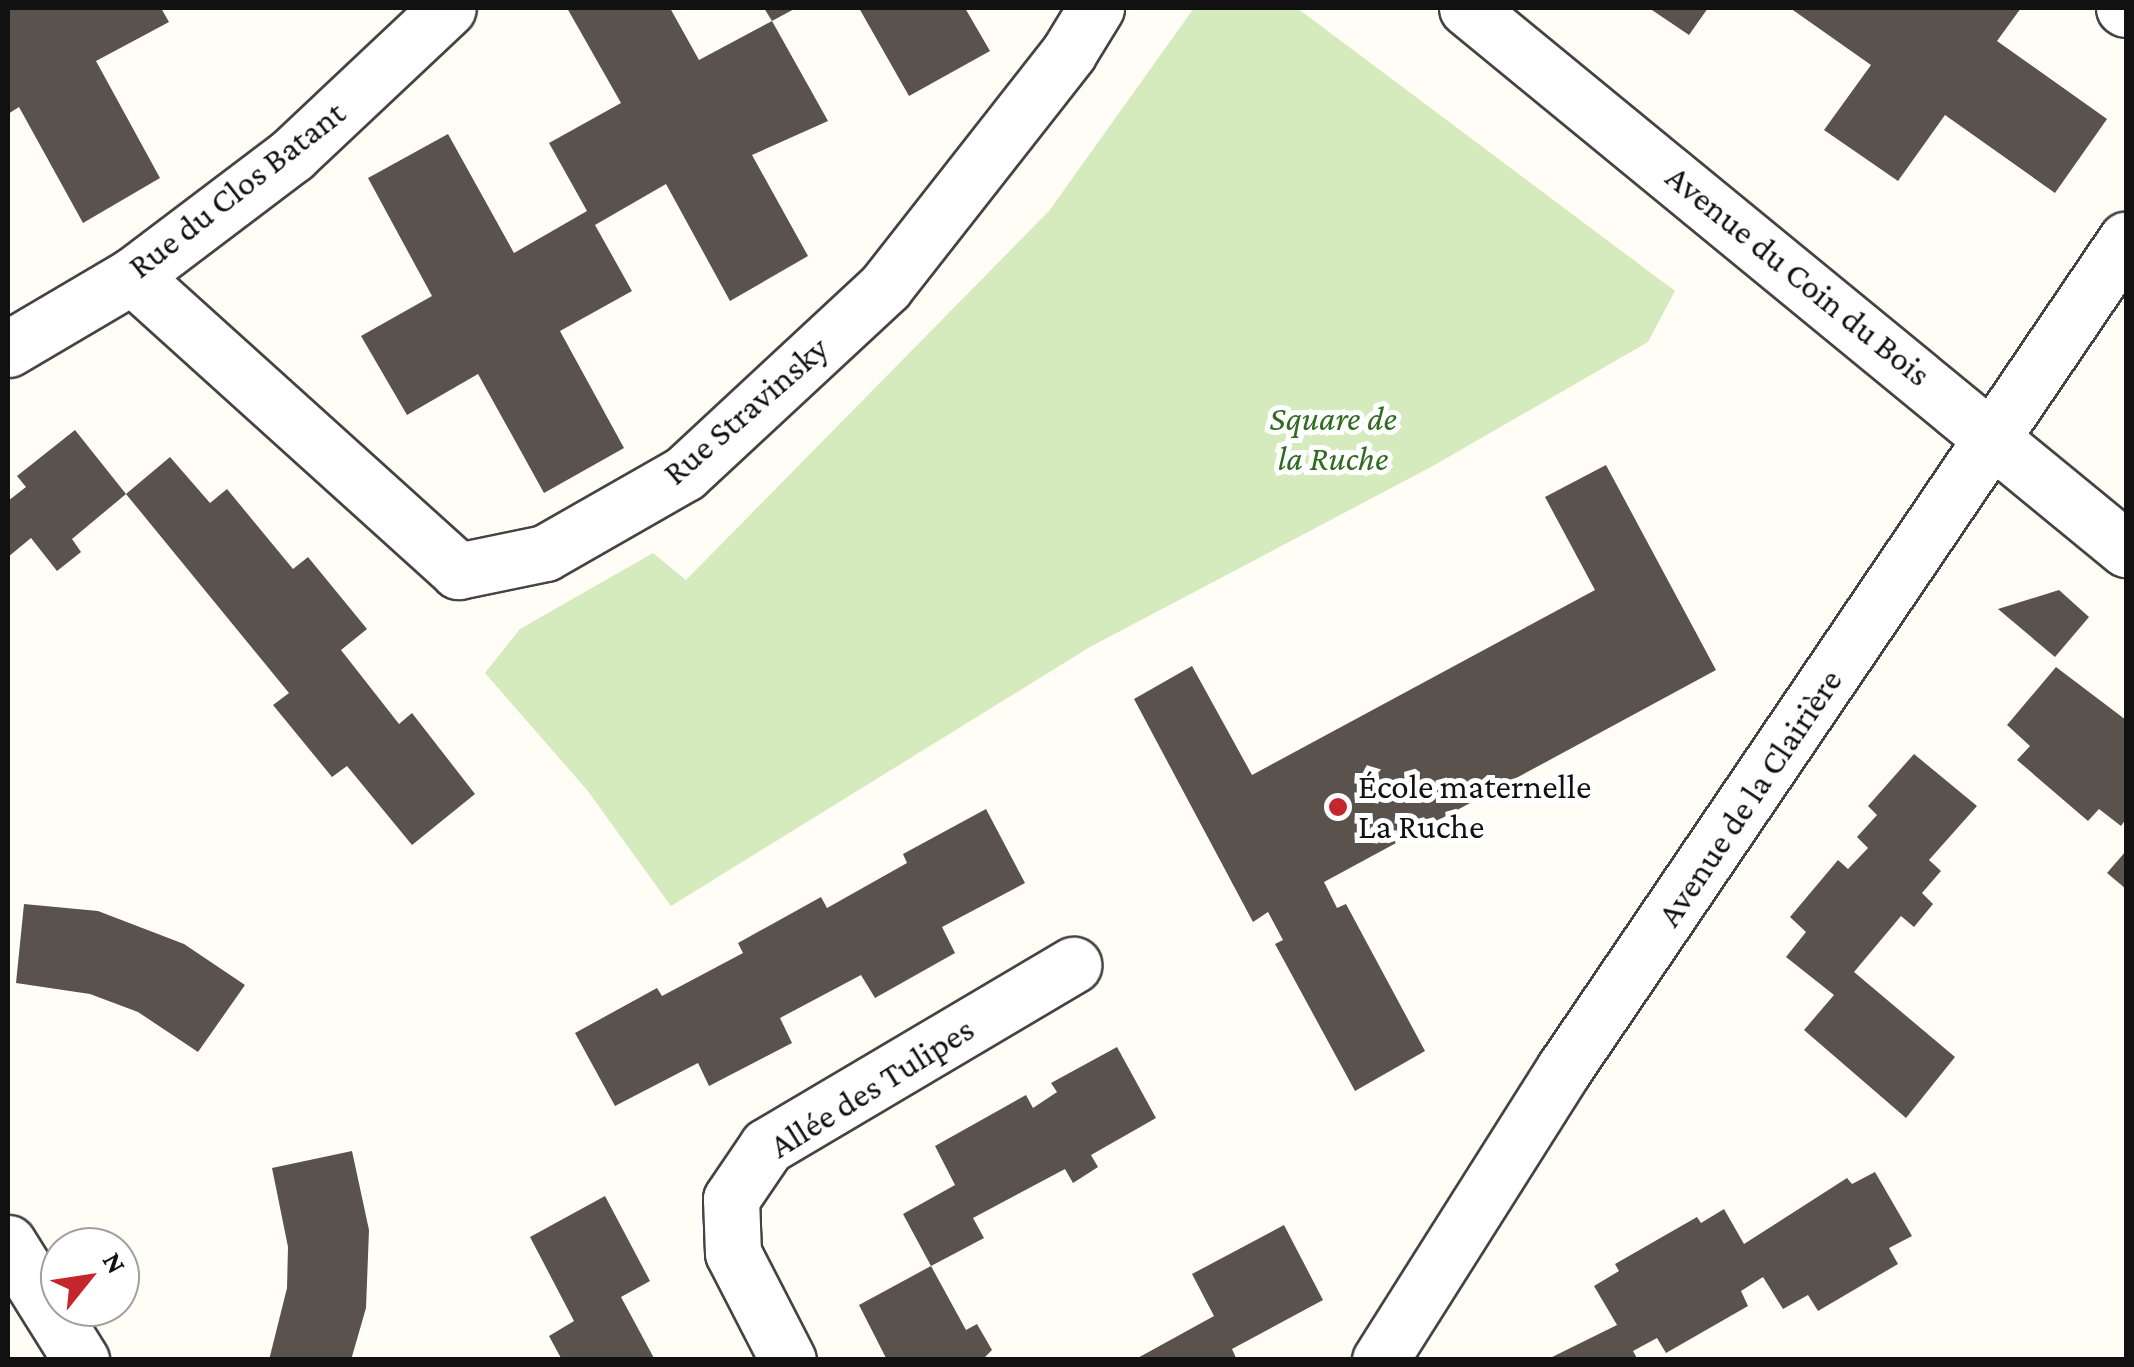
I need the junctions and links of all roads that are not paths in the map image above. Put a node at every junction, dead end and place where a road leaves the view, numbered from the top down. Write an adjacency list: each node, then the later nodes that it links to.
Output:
1 (448, 8): 5 (street, Rue du Clos Batant)
2 (1096, 8): 5 (street, Rue Stravinsky)
3 (1466, 8): 7 (street, Avenue du Coin du Bois)
4 (2126, 240): 7 (street, Avenue de la Clairière)
5 (132, 276): 6 (street, Rue du Clos Batant)
6 (8, 348)
7 (1993, 435): 8 (street, Avenue du Coin du Bois); 13 (street, Avenue de la Clairière)
8 (2126, 549)
9 (1073, 965): 12 (street, Allée des Tulipes)
10 (8, 1243): 11 (street)
11 (80, 1360)
12 (788, 1360)
13 (1380, 1360)

